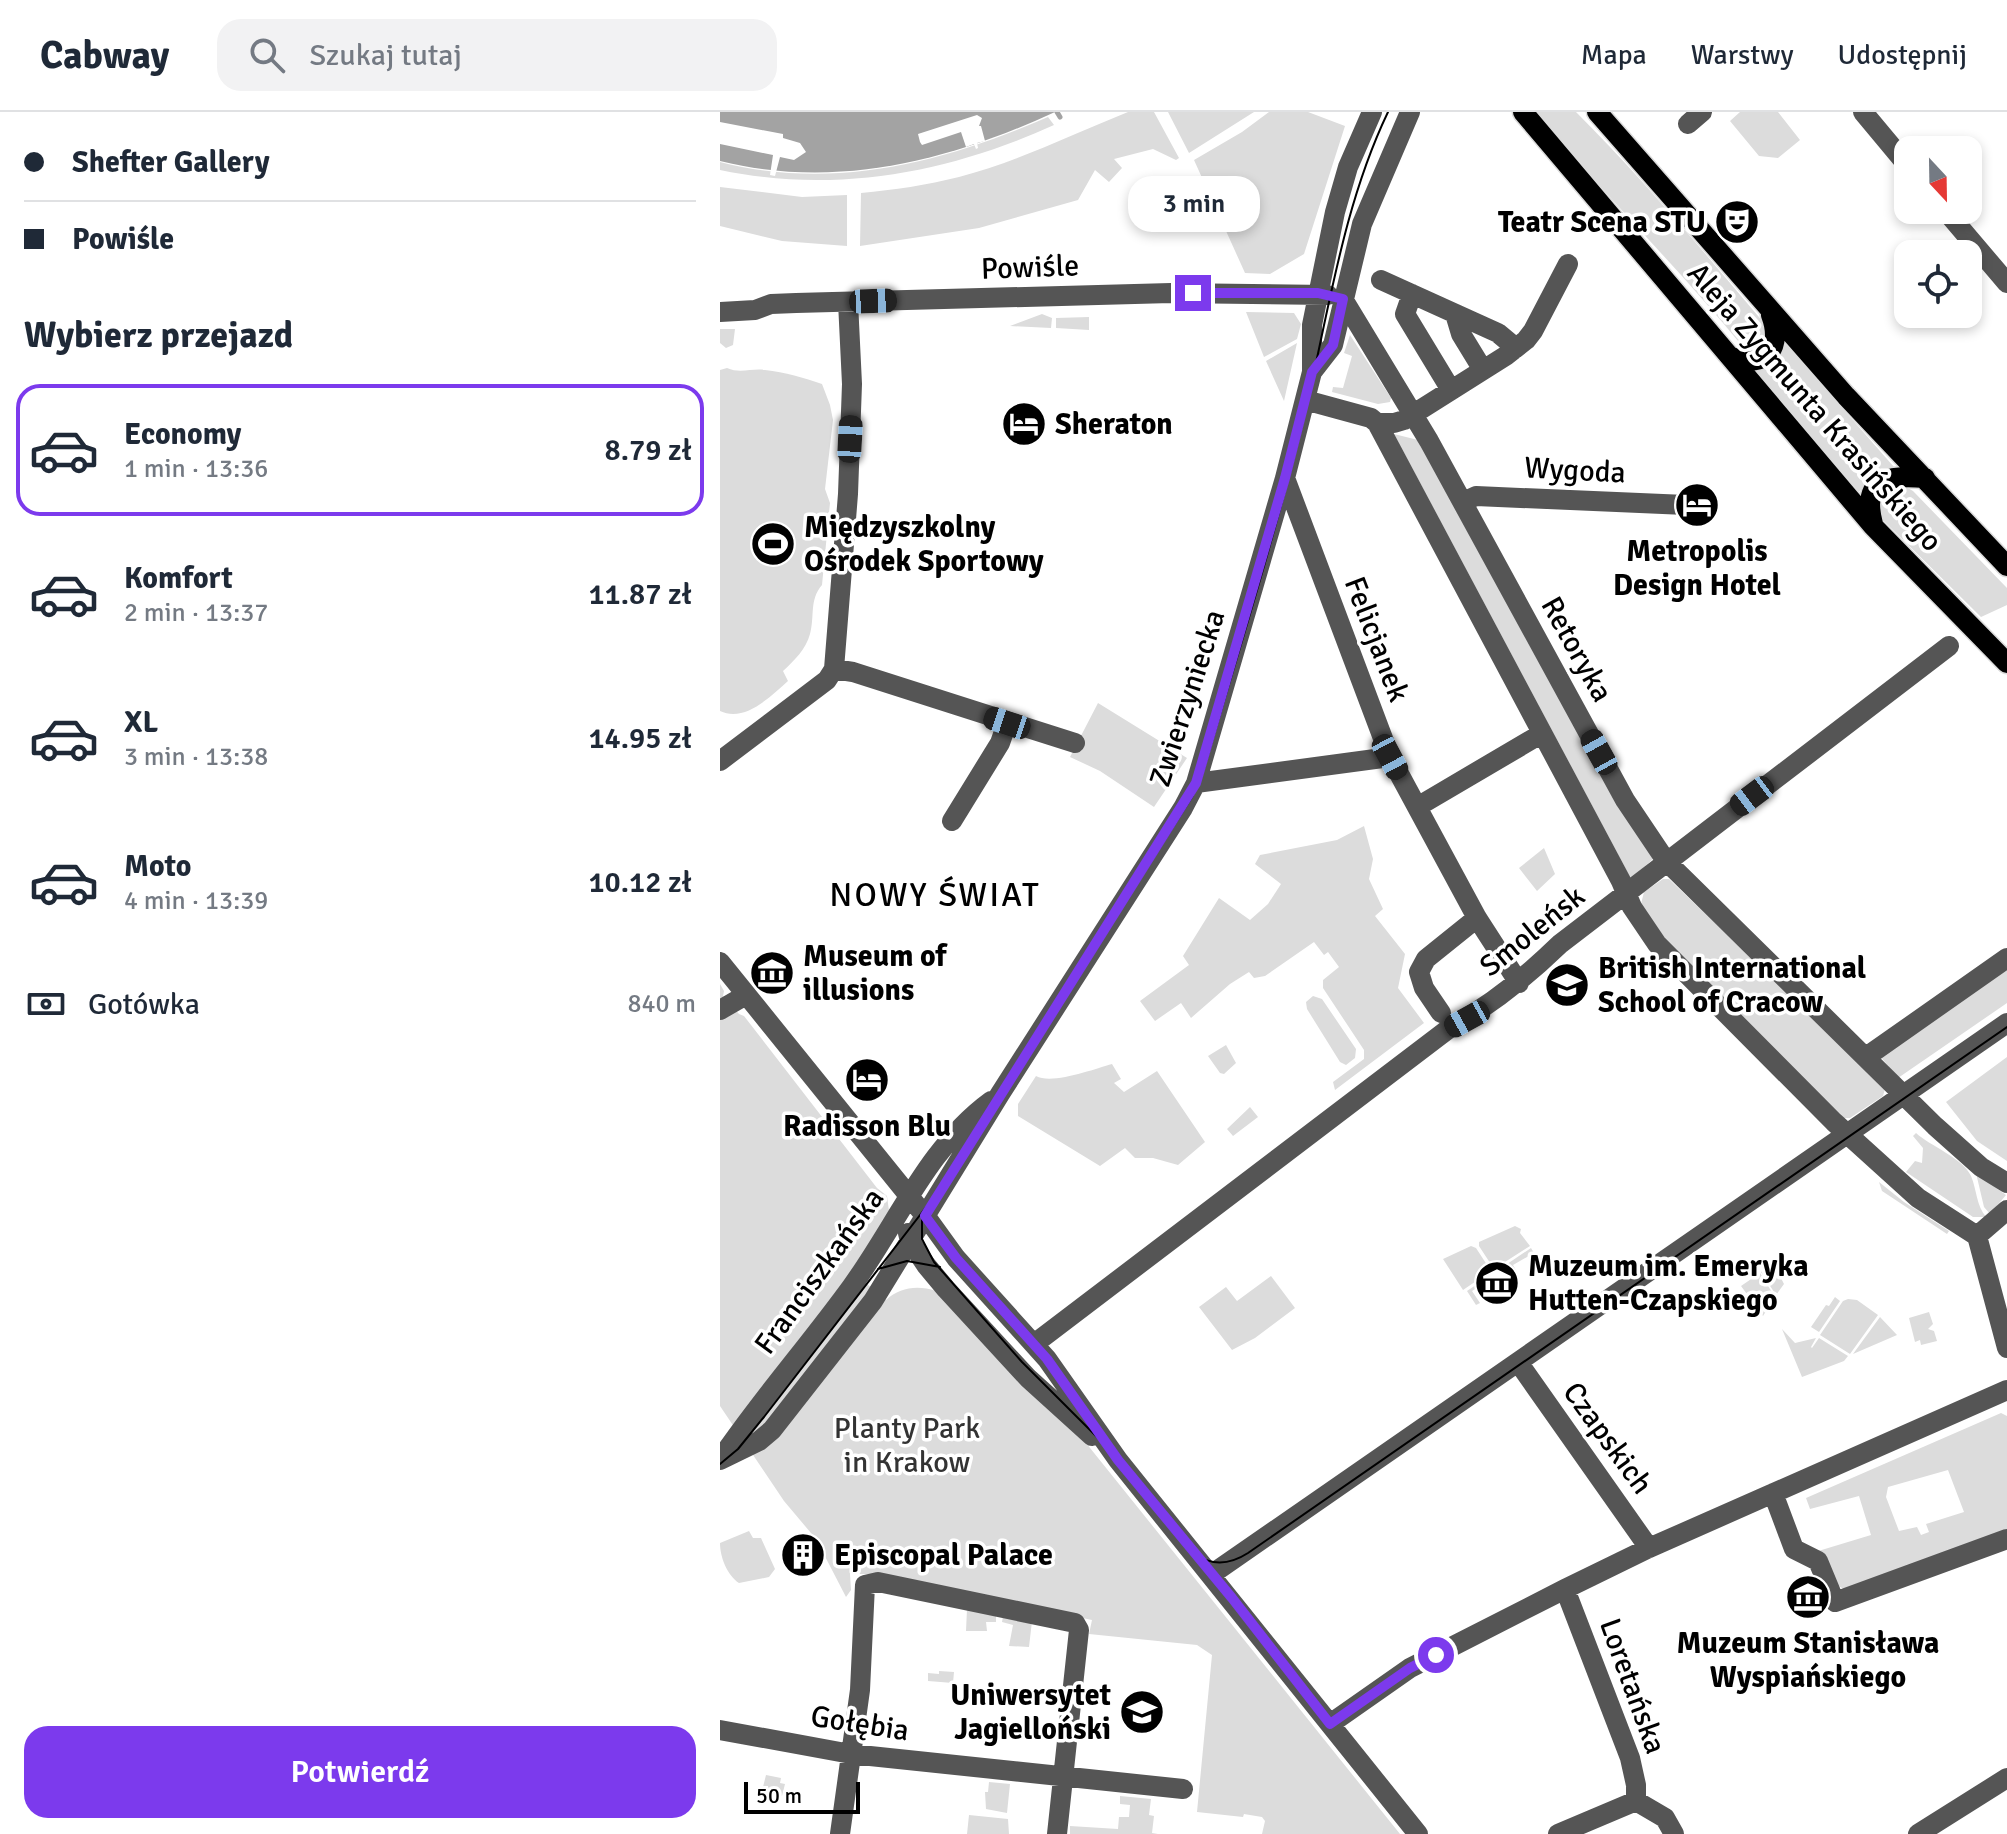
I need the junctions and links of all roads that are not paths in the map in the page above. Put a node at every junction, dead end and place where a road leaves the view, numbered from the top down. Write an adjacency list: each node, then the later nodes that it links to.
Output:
1 (1372, 112): 11 (street, Zwierzyniecka)
2 (1410, 112): 13 (street, Zwierzyniecka)
3 (1523, 112): 19 (main road, Aleja Zygmunta Krasińskiego)
4 (1597, 112): 15 (main road, Aleja Zygmunta Krasińskiego)
5 (1863, 112): 6 (street)
6 (1894, 149)
7 (1957, 224): 10 (street)
8 (1568, 264): 18 (street)
9 (1381, 280): 12 (street)
10 (2006, 281)
11 (1318, 293): 13 (street, Powiśle); 14 (street, Powiśle); 21 (street, Zwierzyniecka)
12 (1412, 294): 17 (street); 22 (street)
13 (1343, 299): 21 (street, Zwierzyniecka); 24 (street, Retoryka)
14 (848, 302): 16 (street, Powiśle); 34 (street)
15 (1769, 310): 19 (main road); 27 (main road, Aleja Zygmunta Krasińskiego)
16 (720, 312)
17 (1455, 314): 18 (street); 20 (street)
18 (1516, 348): 20 (street)
19 (1732, 357): 30 (main road, Aleja Zygmunta Krasińskiego)
20 (1483, 370): 22 (street)
21 (1312, 372): 23 (street, Zwierzyniecka)
22 (1451, 390): 24 (street)
23 (1305, 400): 25 (street); 26 (street, Zwierzyniecka)
24 (1413, 415): 25 (street); 28 (street, Retoryka)
25 (1377, 423): 36 (street)
26 (1285, 478): 38 (street, Felicjanek); 40 (street, Zwierzyniecka)
27 (1925, 478): 30 (main road); 31 (main road, Aleja Zygmunta Krasińskiego)
28 (1463, 502): 29 (street, Wygoda); 43 (street, Retoryka)
29 (1686, 505)
30 (1873, 526): 33 (main road, Aleja Zygmunta Krasińskiego)
31 (2007, 566)
32 (1949, 646): 43 (street, Smoleńsk)
33 (2007, 663)
34 (834, 669): 35 (street); 39 (street)
35 (1007, 723): 37 (street); 42 (street)
36 (1541, 734): 41 (street); 44 (street)
37 (1075, 743)
38 (1390, 757): 40 (street); 41 (street, Felicjanek)
39 (720, 761)
40 (1196, 783): 54 (street, Zwierzyniecka)
41 (1417, 807): 45 (street, Felicjanek)
42 (952, 821)
43 (1666, 861): 44 (street, Smoleńsk); 53 (street, Retoryka)
44 (1626, 894): 48 (street, Smoleńsk); 56 (street)
45 (1477, 918): 48 (street, Felicjanek); 51 (street)
46 (2007, 958): 53 (street)
47 (720, 962): 49 (street)
48 (1519, 983): 63 (street, Smoleńsk)
49 (746, 995): 50 (street); 58 (street)
50 (720, 1010)
51 (1441, 1013)
52 (2007, 1023): 55 (street)
53 (1866, 1057): 55 (street, Retoryka)
54 (1000, 1094): 58 (street, Zwierzyniecka); 60 (street, Zwierzyniecka)
55 (1903, 1095): 56 (street); 57 (street, Retoryka)
56 (1848, 1134): 61 (street); 65 (street)
57 (2007, 1183)
58 (909, 1197): 60 (street); 62 (street); 67 (street, Franciszkańska)
59 (2007, 1210): 61 (street)
60 (925, 1216): 62 (street, Franciszkańska); 63 (street)
61 (1977, 1236): 64 (street)
62 (910, 1241): 67 (street, Franciszkańska); 68 (street)
63 (1034, 1344): 68 (street)
64 (2007, 1348)
65 (1518, 1362): 71 (street, Czapskich); 72 (street)
66 (2007, 1390): 69 (street)
67 (721, 1459)
68 (1118, 1460): 72 (street)
69 (1773, 1493): 70 (street); 71 (street)
70 (2007, 1539)
71 (1649, 1548): 73 (street)
72 (1212, 1574): 74 (street)
73 (1565, 1589): 74 (street); 80 (street, Loretańska)
74 (1330, 1724): 83 (street)
75 (720, 1730): 76 (street, Gołębia)
76 (851, 1754): 77 (street, Gołębia); 77 (street); 81 (street)
77 (1063, 1778): 79 (street, Gołębia); 82 (street)
78 (2007, 1778): 86 (street)
79 (1183, 1789)
80 (1636, 1801): 84 (street); 85 (street, Loretańska)
81 (840, 1834)
82 (1057, 1834)
83 (1418, 1834)
84 (1558, 1834)
85 (1674, 1834)
86 (1918, 1834)

